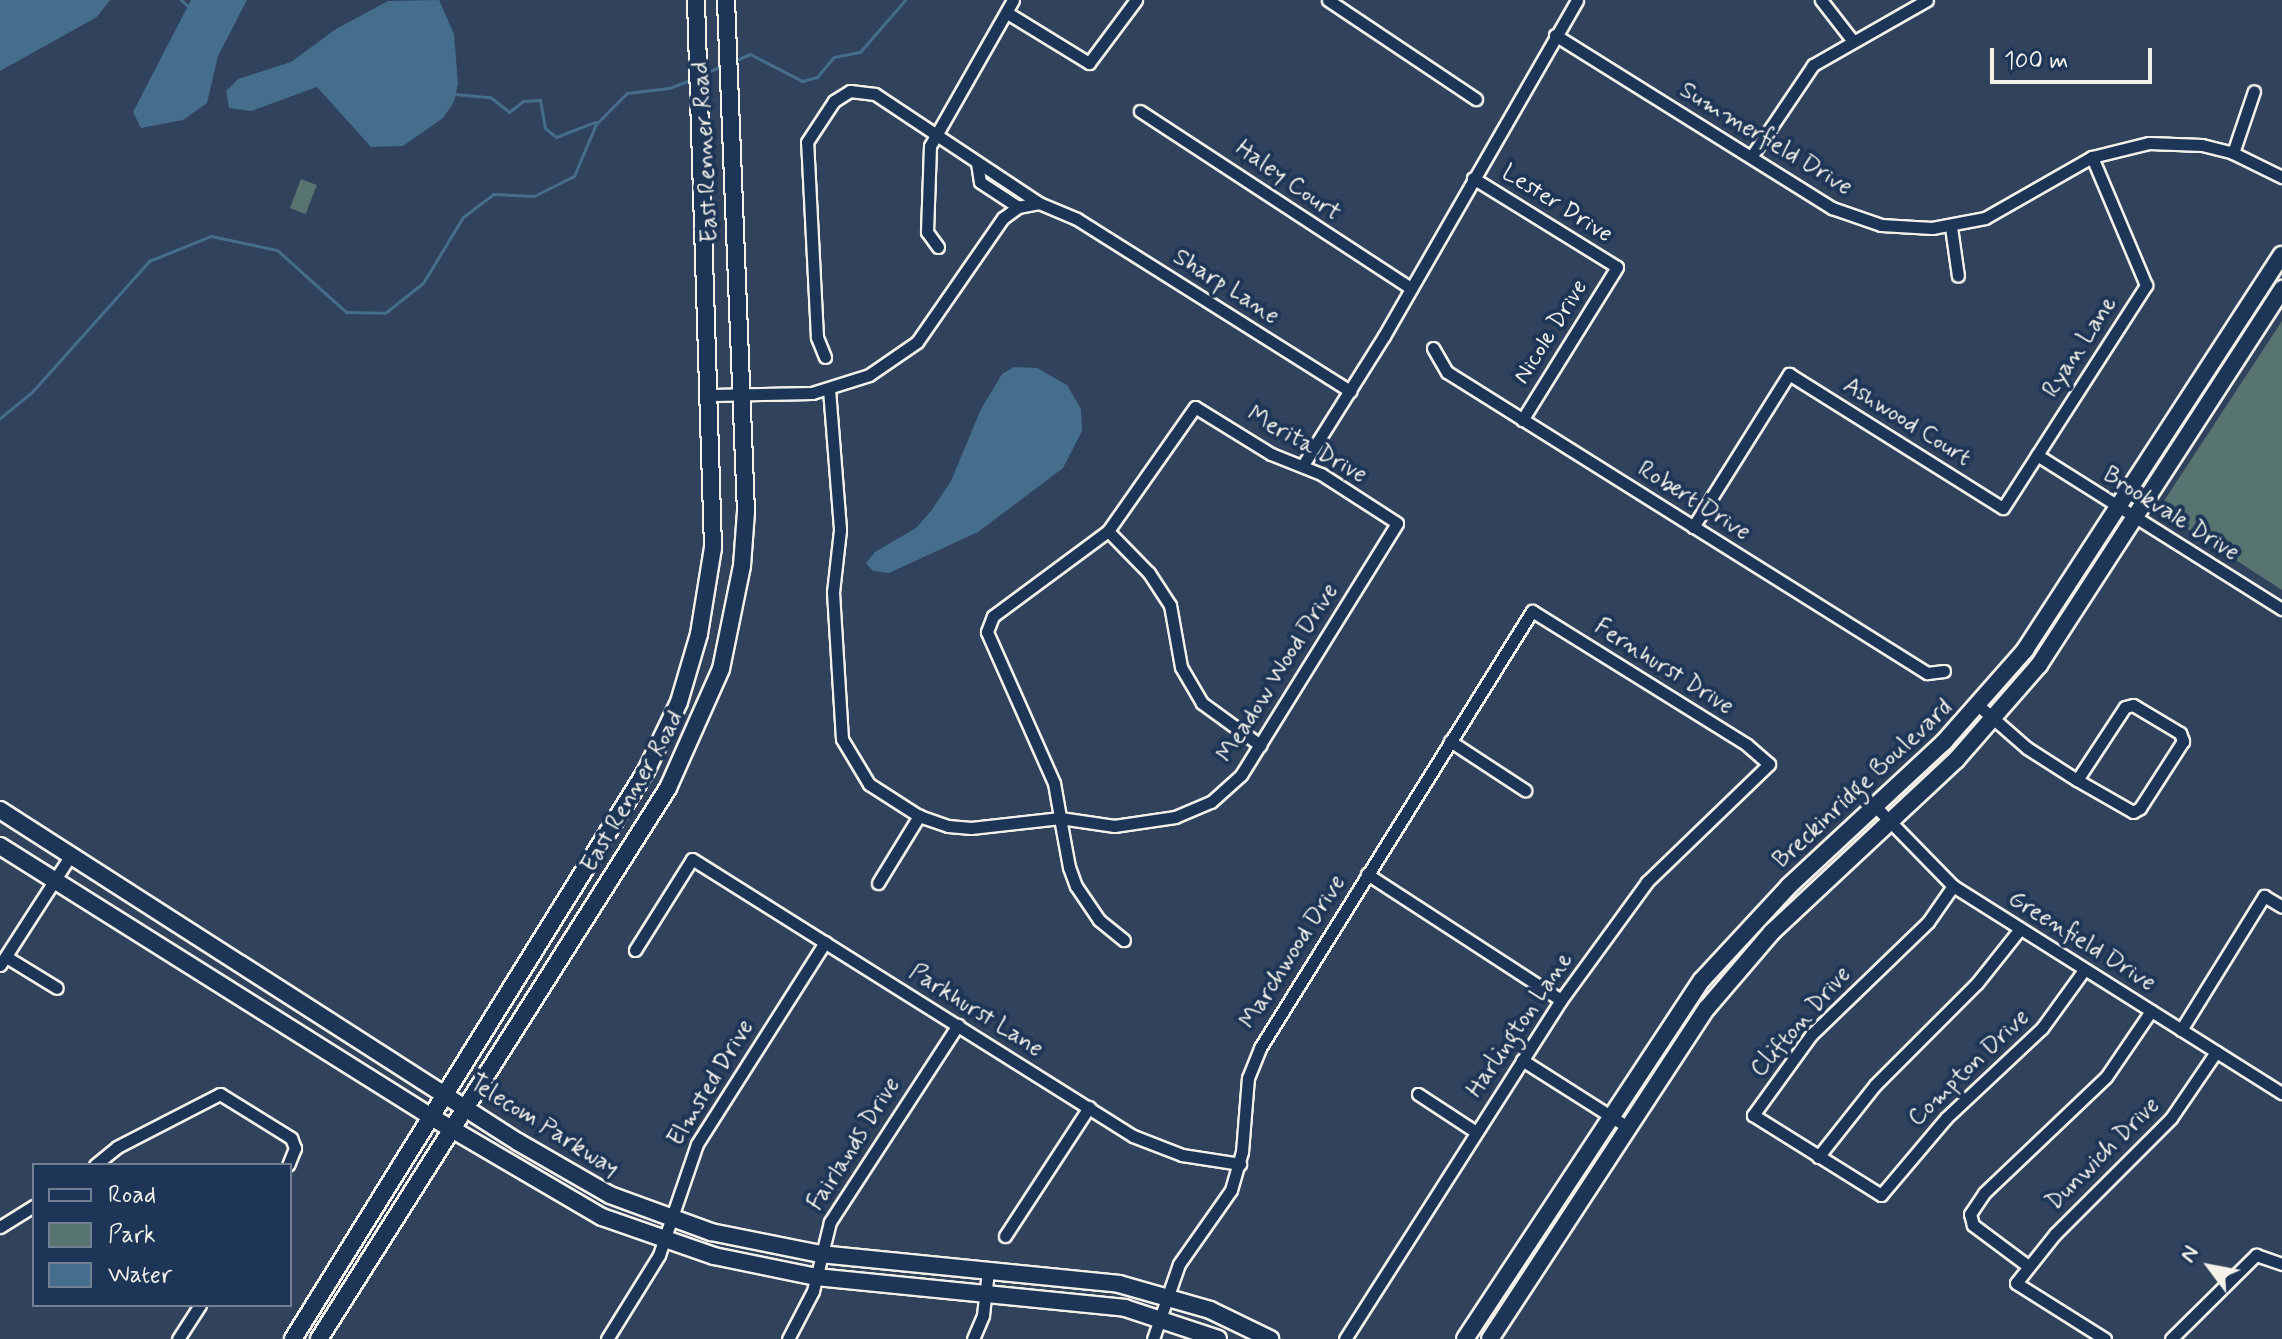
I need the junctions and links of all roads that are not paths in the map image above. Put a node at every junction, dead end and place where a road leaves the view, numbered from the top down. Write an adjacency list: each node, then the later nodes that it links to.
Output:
1 (696, 0): 35 (street, East Renner Road)
2 (726, 0): 36 (street, East Renner Road)
3 (1013, 0): 9 (street)
4 (1136, 0): 9 (street)
5 (1328, 0): 13 (street)
6 (1577, 0): 10 (street)
7 (1821, 0): 11 (street)
8 (1927, 0): 11 (street)
9 (1009, 14): 15 (street)
10 (1555, 35): 17 (street, Summerfield Drive); 21 (street)
11 (1852, 40): 17 (street)
12 (2254, 91): 16 (street)
13 (1476, 99)
14 (1140, 111): 29 (street, Haley Court)
15 (937, 132): 19 (street); 25 (street); 32 (street)
16 (2233, 153): 18 (street, Summerfield Drive); 20 (street, Summerfield Drive)
17 (1751, 157): 24 (street, Summerfield Drive)
18 (2092, 157): 24 (street, Summerfield Drive); 38 (street, Ryan Lane)
19 (977, 163): 22 (street, Sharp Lane); 23 (street)
20 (2282, 177)
21 (1473, 178): 27 (street, Lester Drive); 29 (street)
22 (1039, 203): 23 (street); 34 (street, Sharp Lane)
23 (1018, 207): 33 (street)
24 (1951, 227): 28 (street)
25 (938, 247)
26 (2282, 255): 40 (street, Breckinridge Boulevard)
27 (1617, 267): 37 (street, Nicole Drive)
28 (1958, 276)
29 (1411, 288): 34 (street)
30 (2282, 289): 42 (street, Breckinridge Boulevard)
31 (1433, 348): 37 (street, Robert Drive)
32 (825, 357)
33 (829, 389): 36 (street); 58 (street, Meadow Wood Drive)
34 (1350, 391): 39 (street)
35 (712, 395): 36 (street); 83 (street, East Renner Road)
36 (742, 396): 84 (street, East Renner Road)
37 (1522, 420): 44 (street, Robert Drive)
38 (2037, 455): 40 (street, Brookvale Drive); 41 (street, Ryan Lane)
39 (1303, 465): 43 (street, Merita Drive); 45 (street, Merita Drive)
40 (2118, 507): 42 (street, Brookvale Drive); 49 (street, Breckinridge Boulevard)
41 (2003, 508): 44 (street, Ashwood Court)
42 (2134, 517): 46 (street, Brookvale Drive); 50 (street, Breckinridge Boulevard)
43 (1397, 523): 52 (street, Meadow Wood Drive)
44 (1693, 527): 48 (street, Robert Drive)
45 (1108, 531): 52 (street); 59 (street)
46 (2282, 609)
47 (1532, 611): 51 (street, Marchwood Drive); 53 (street, Fernhurst Drive)
48 (1944, 671)
49 (1979, 706): 50 (street); 56 (street, Breckinridge Boulevard)
50 (1993, 720): 54 (street); 60 (street, Breckinridge Boulevard)
51 (1450, 741): 55 (street); 63 (street, Marchwood Drive)
52 (1260, 745): 59 (street, Meadow Wood Drive)
53 (1769, 764): 75 (street, Harlington Lane)
54 (2077, 780): 54 (street)
55 (1525, 790)
56 (1875, 806): 60 (street, Greenfield Drive); 86 (street, Breckinridge Boulevard)
57 (0, 810): 62 (street, Telecom Parkway)
58 (919, 816): 59 (street, Meadow Wood Drive); 65 (street)
59 (1060, 818): 69 (street)
60 (1887, 819): 66 (street, Greenfield Drive); 88 (street, Breckinridge Boulevard)
61 (0, 846): 64 (street, Telecom Parkway)
62 (71, 855): 64 (street); 83 (street, Telecom Parkway)
63 (1367, 874): 75 (street); 94 (street, Marchwood Drive)
64 (55, 881): 72 (street); 87 (street, Telecom Parkway)
65 (878, 883)
66 (1953, 886): 68 (street, Greenfield Drive); 91 (street, Clifton Drive)
67 (2282, 907): 78 (street)
68 (2020, 929): 73 (street, Greenfield Drive); 91 (street)
69 (1124, 940)
70 (825, 942): 71 (street, Parkhurst Lane); 77 (street, Parkhurst Lane); 97 (street, Elmsted Drive)
71 (635, 950)
72 (4, 961): 74 (street)
73 (2084, 970): 76 (street, Greenfield Drive); 95 (street, Compton Drive)
74 (57, 988)
75 (1561, 1000): 80 (street, Harlington Lane)
76 (2151, 1011): 78 (street, Greenfield Drive); 103 (street)
77 (958, 1025): 85 (street, Parkhurst Lane); 101 (street, Fairlands Drive)
78 (2181, 1030): 79 (street, Greenfield Drive)
79 (2216, 1052): 81 (street, Greenfield Drive); 103 (street, Dunwich Drive)
80 (1522, 1060): 86 (street); 90 (street, Harlington Lane)
81 (2282, 1093)
82 (1418, 1094): 90 (street)
83 (449, 1095): 84 (street, Telecom Parkway); 87 (street, East Renner Road)
84 (467, 1106): 89 (street, East Renner Road); 97 (street, Telecom Parkway)
85 (1089, 1107): 94 (street, Parkhurst Lane); 99 (street)
86 (1608, 1116): 88 (street); 120 (street, Breckinridge Boulevard)
87 (433, 1118): 89 (street, Telecom Parkway); 111 (street, East Renner Road)
88 (1626, 1126): 121 (street, Breckinridge Boulevard)
89 (452, 1130): 100 (street, Telecom Parkway); 112 (street, East Renner Road)
90 (1476, 1132): 119 (street, Harlington Lane)
91 (1818, 1157): 95 (street, Clifton Drive)
92 (97, 1163): 93 (street)
93 (289, 1163)
94 (1240, 1164): 107 (street, Marchwood Drive)
95 (1881, 1195)
96 (32, 1207): 98 (street)
97 (672, 1219): 100 (street, Elmsted Drive); 101 (street, Telecom Parkway)
98 (0, 1227)
99 (1005, 1236)
100 (665, 1240): 105 (street, Telecom Parkway); 113 (street, Elmsted Drive)
101 (820, 1254): 104 (street, Telecom Parkway); 105 (street, Fairlands Drive)
102 (2282, 1264): 123 (street)
103 (2028, 1266): 122 (street, Dunwich Drive)
104 (988, 1271): 106 (street); 107 (street, Telecom Parkway)
105 (816, 1277): 106 (street, Telecom Parkway); 114 (street, Fairlands Drive)
106 (986, 1294): 109 (street, Telecom Parkway); 115 (street)
107 (1166, 1296): 109 (street, Marchwood Drive); 118 (street, Telecom Parkway)
108 (199, 1307): 110 (street)
109 (1160, 1316): 116 (street, Marchwood Drive); 117 (street, Telecom Parkway)
110 (178, 1339)
111 (293, 1339)
112 (319, 1339)
113 (607, 1339)
114 (788, 1339)
115 (973, 1339)
116 (1153, 1339)
117 (1218, 1339)
118 (1270, 1339)
119 (1345, 1339)
120 (1465, 1339)
121 (1490, 1339)
122 (2105, 1339)
123 (2171, 1339)

